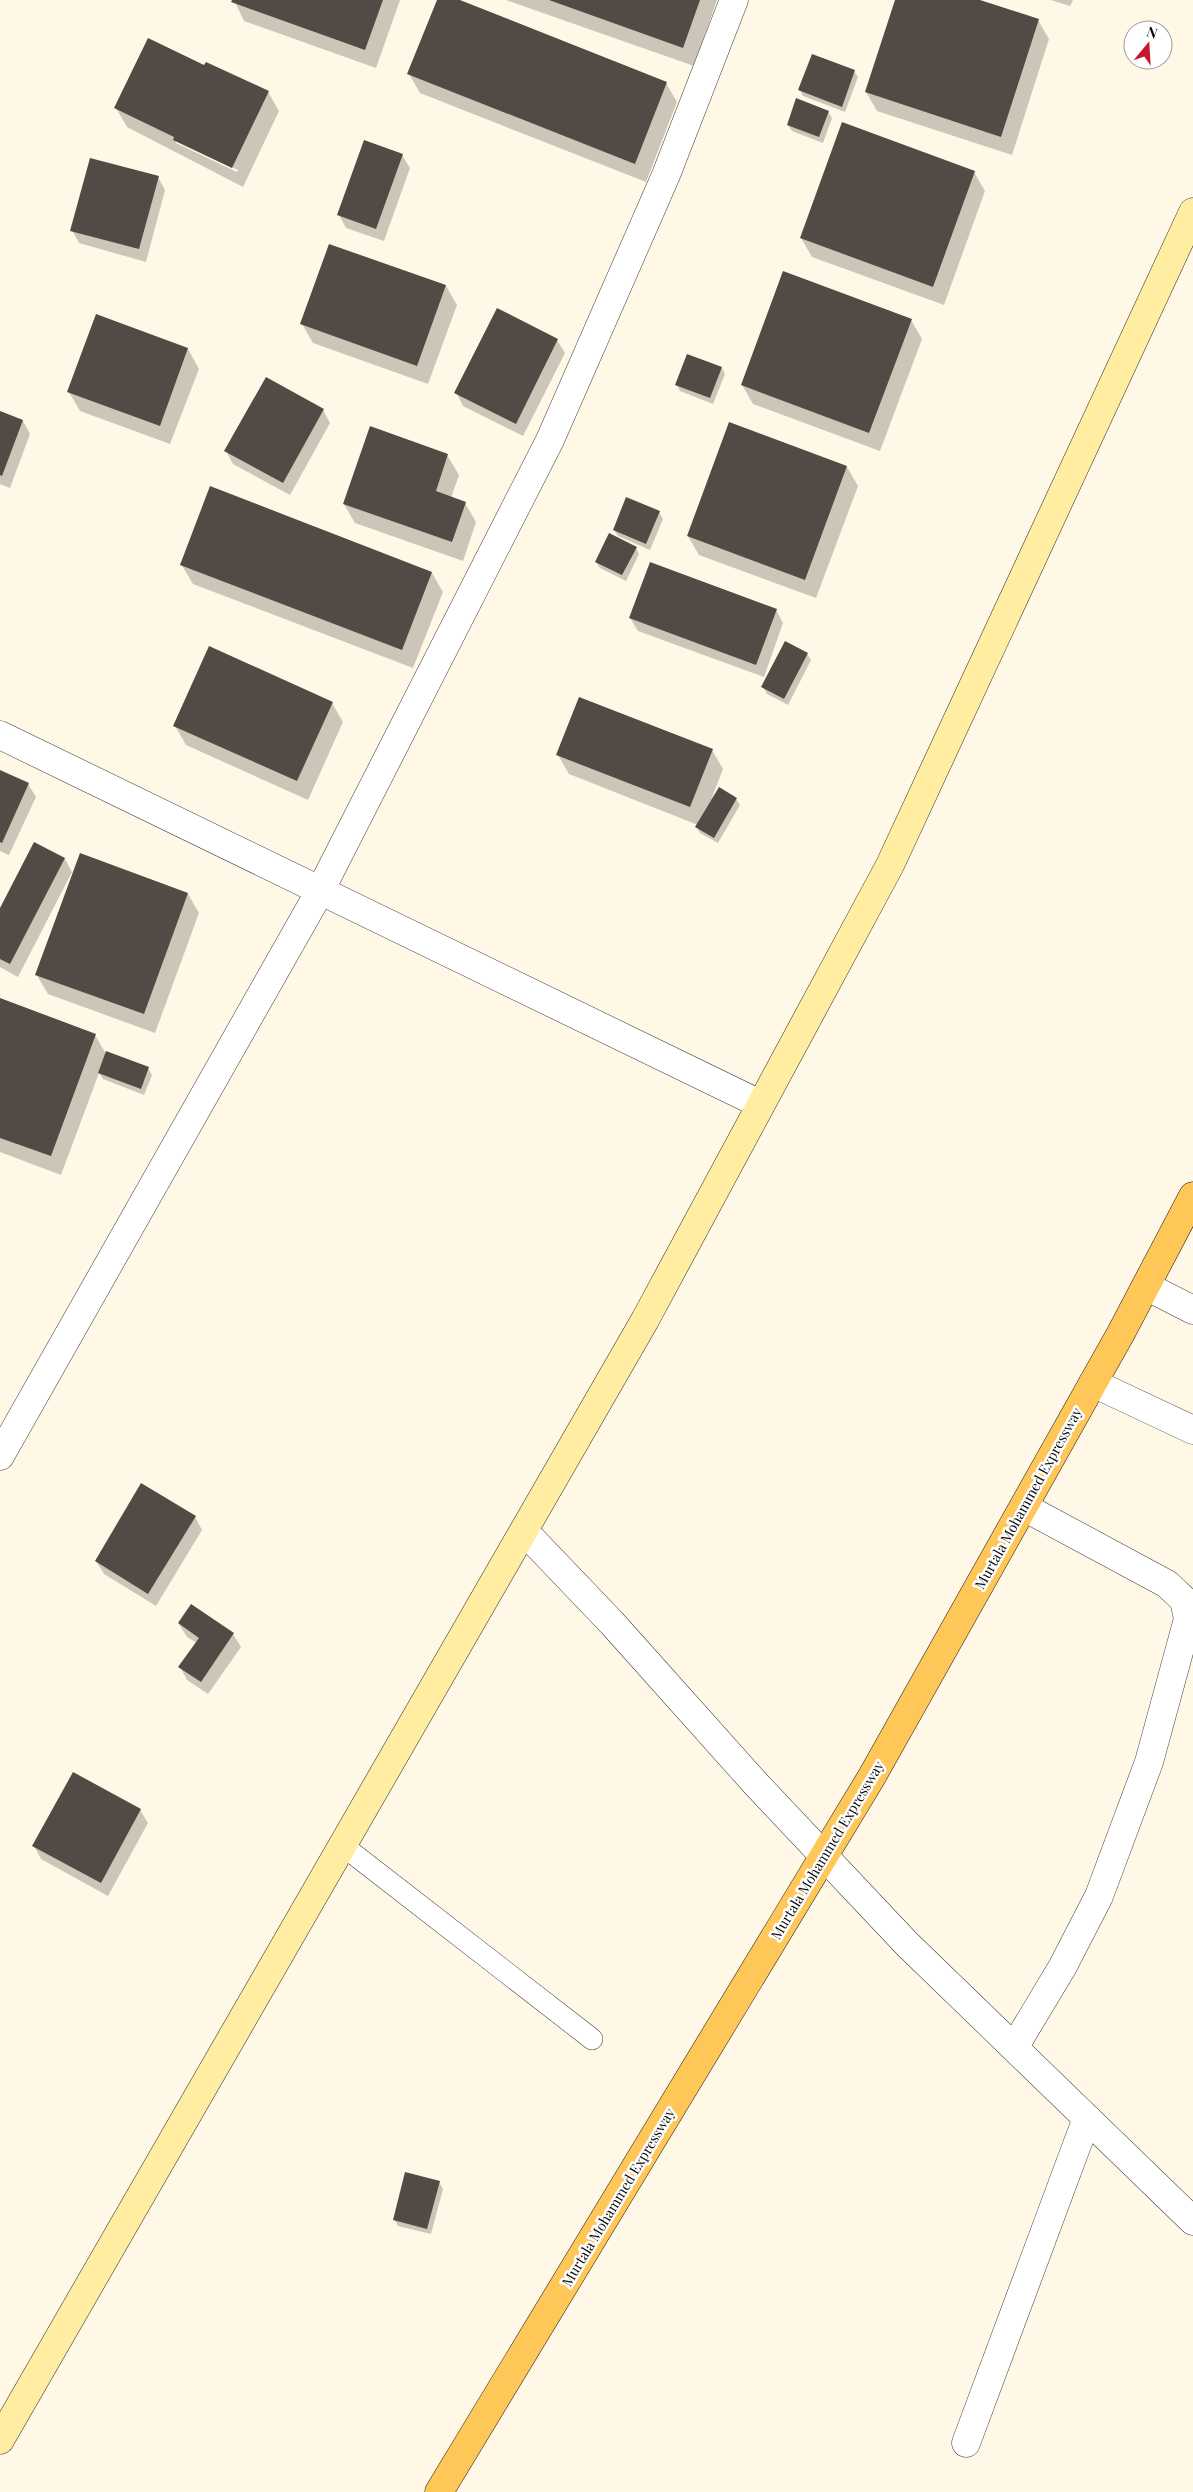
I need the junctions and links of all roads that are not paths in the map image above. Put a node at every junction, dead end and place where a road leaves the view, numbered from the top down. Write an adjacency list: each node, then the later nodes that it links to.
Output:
1 (734, 0): 4 (street)
2 (1193, 212): 5 (main road)
3 (0, 735): 4 (street)
4 (320, 891): 5 (street); 11 (street)
5 (760, 1104): 13 (main road)
6 (1193, 1196): 7 (main road, Murtala Mohammed Expressway)
7 (1146, 1286): 8 (street); 9 (main road, Murtala Mohammed Expressway)
8 (1193, 1310)
9 (1093, 1383): 10 (street); 12 (main road, Murtala Mohammed Expressway)
10 (1193, 1430)
11 (0, 1456)
12 (1024, 1506): 14 (street); 16 (main road, Murtala Mohammed Expressway)
13 (524, 1531): 15 (main road); 16 (street)
14 (1188, 1600): 18 (street)
15 (342, 1846): 17 (lane); 21 (main road)
16 (824, 1855): 18 (street); 23 (main road, Murtala Mohammed Expressway)
17 (592, 2039)
18 (1015, 2046): 19 (street)
19 (1087, 2118): 20 (street); 22 (street)
20 (1193, 2221)
21 (0, 2440)
22 (966, 2443)
23 (440, 2492)

